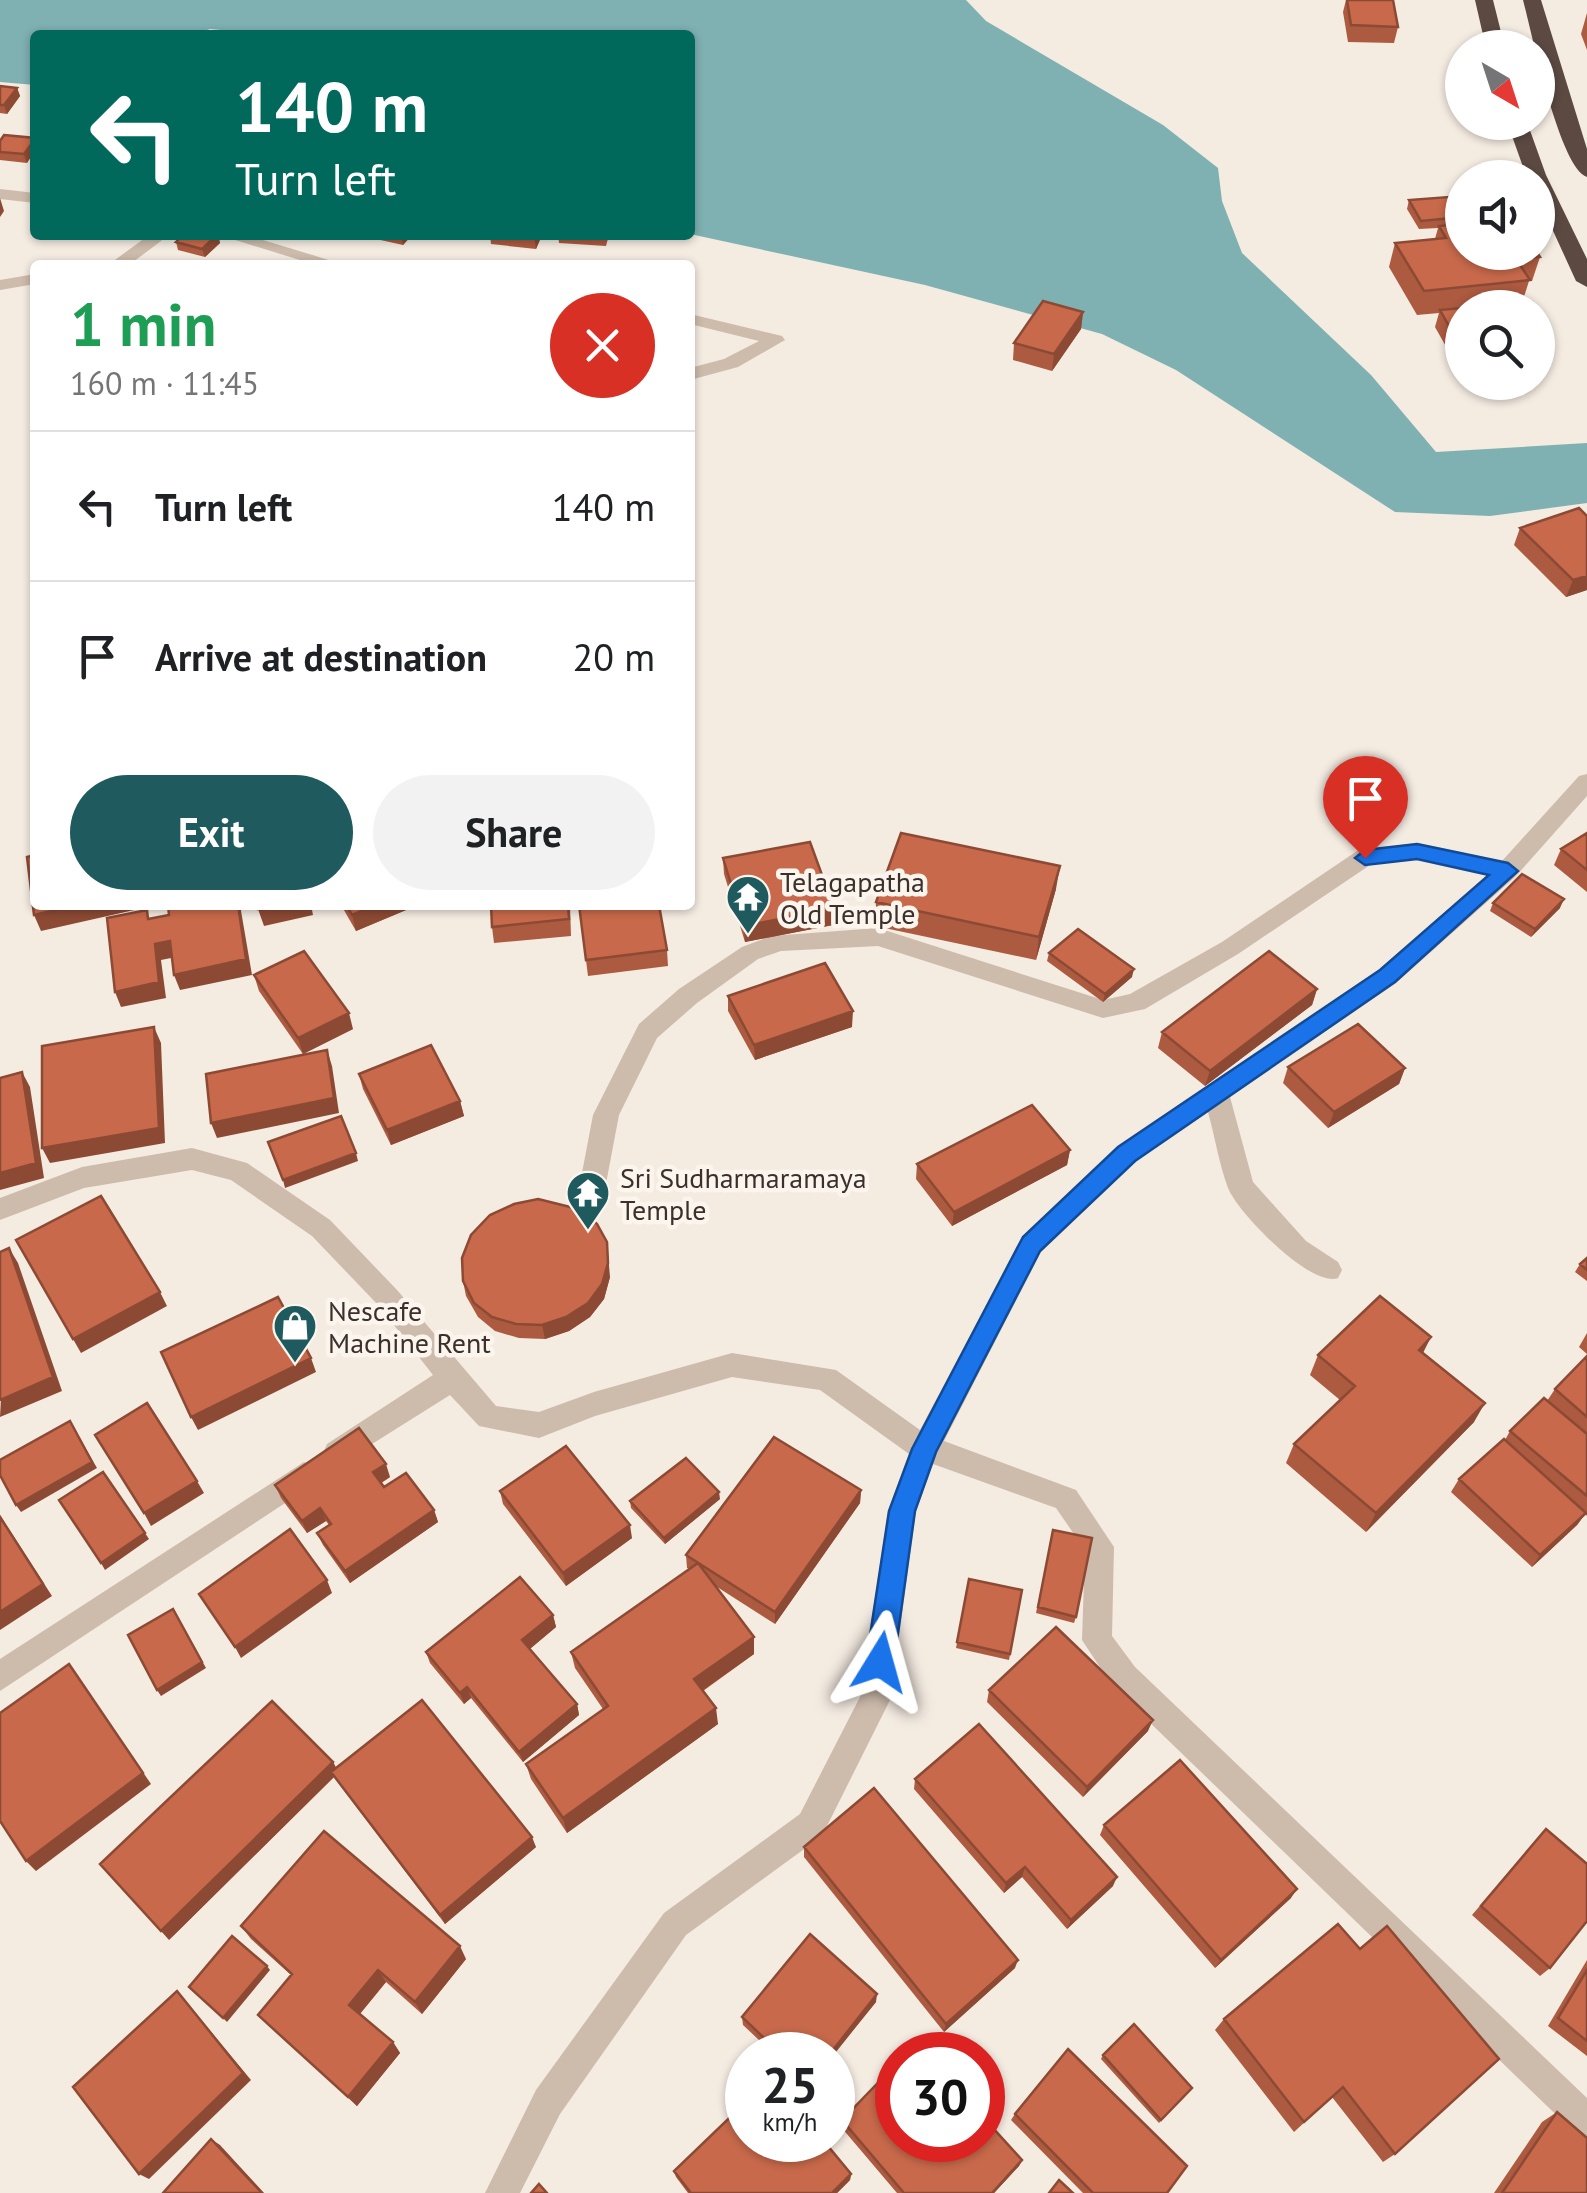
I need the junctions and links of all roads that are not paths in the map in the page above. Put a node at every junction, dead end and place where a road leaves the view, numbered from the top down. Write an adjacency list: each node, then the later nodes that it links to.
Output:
1 (1484, 0): 3 (highway)
2 (1532, 0): 4 (highway)
3 (1492, 30)
4 (1587, 172)
5 (0, 194): 6 (street)
6 (30, 197)
7 (1555, 213): 13 (highway)
8 (154, 240): 10 (street)
9 (246, 240): 11 (street)
10 (128, 260)
11 (318, 260)
12 (30, 280): 14 (street)
13 (1587, 280)
14 (0, 285)
15 (695, 320): 16 (street)
16 (695, 373)
17 (1587, 782): 18 (street)
18 (1508, 871): 19 (street); 20 (street)
19 (1216, 1093): 22 (street); 24 (street)
20 (591, 1194)
21 (0, 1209): 23 (street)
22 (1329, 1270)
23 (452, 1378): 24 (street); 25 (street)
24 (924, 1449): 26 (street); 27 (street)
25 (0, 1676)
26 (1587, 2121)
27 (502, 2193)

